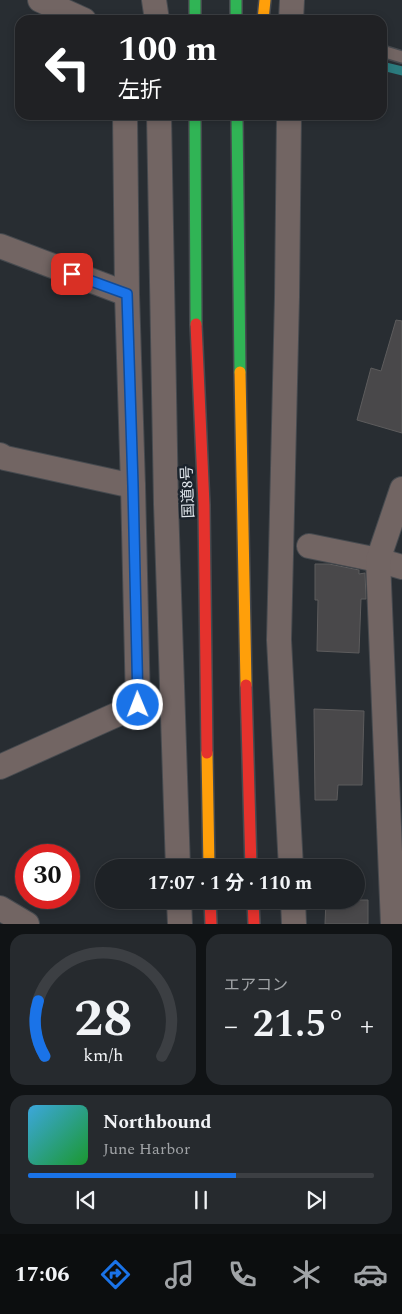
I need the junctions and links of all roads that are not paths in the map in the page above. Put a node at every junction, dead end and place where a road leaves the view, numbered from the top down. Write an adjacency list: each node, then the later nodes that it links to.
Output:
1 (40, 0): 6 (street)
2 (195, 0): 7 (highway)
3 (236, 0): 8 (highway)
4 (265, 0): 9 (highway)
5 (292, 0): 10 (street)
6 (73, 15)
7 (195, 15)
8 (236, 15)
9 (264, 15)
10 (291, 15)
11 (387, 52): 12 (lane)
12 (402, 57)
13 (125, 120): 21 (street)
14 (159, 120): 29 (street)
15 (195, 120): 30 (highway, 国道8号)
16 (237, 120): 20 (highway)
17 (289, 120): 32 (street)
18 (249, 147): 20 (highway)
19 (0, 246): 21 (street)
20 (238, 286): 31 (highway)
21 (127, 294): 23 (street)
22 (0, 455): 23 (street)
23 (133, 486): 28 (street)
24 (402, 489): 26 (street)
25 (309, 546): 26 (street)
26 (378, 560): 27 (street); 43 (street)
27 (402, 567)
28 (0, 767)
29 (178, 859)
30 (209, 859)
31 (250, 859)
32 (291, 859)
33 (0, 908): 38 (street)
34 (180, 909): 39 (street)
35 (210, 909): 40 (highway)
36 (253, 909): 41 (highway)
37 (293, 909): 42 (street)
38 (27, 924)
39 (180, 924)
40 (211, 924)
41 (254, 924)
42 (294, 924)
43 (393, 924)

